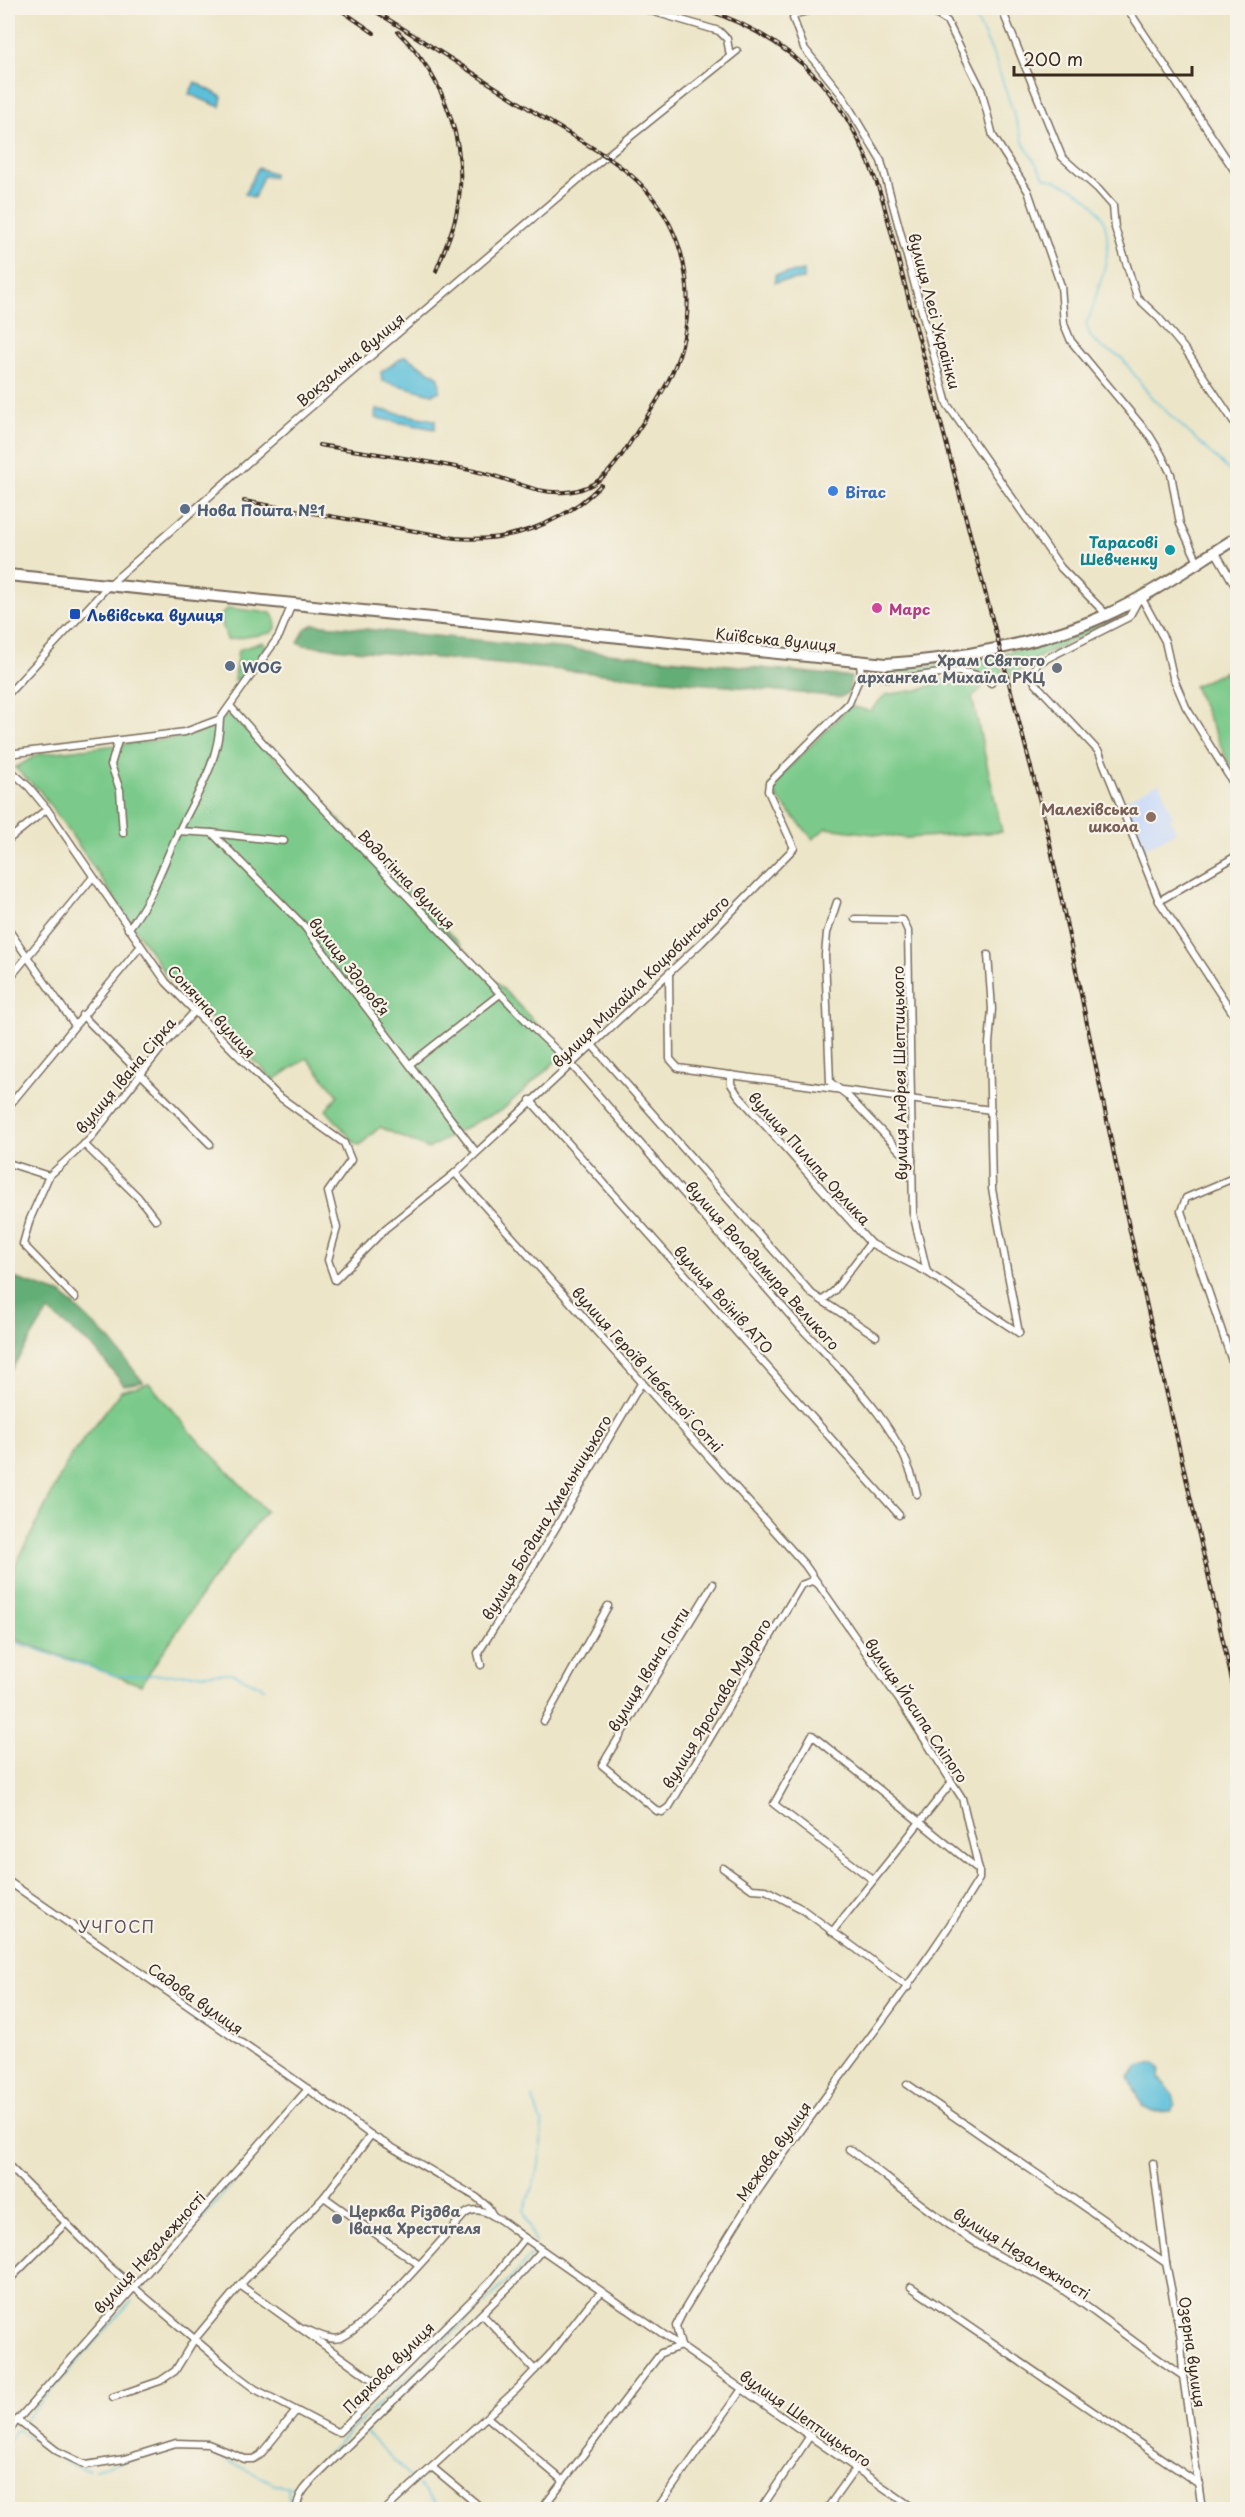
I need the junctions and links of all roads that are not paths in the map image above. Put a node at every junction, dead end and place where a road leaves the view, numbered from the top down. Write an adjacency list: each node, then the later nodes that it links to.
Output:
1 (641, 8): 7 (street)
2 (820, 8): 18 (street, вулиця Лесі Українки)
3 (925, 8): 12 (street)
4 (1004, 8): 9 (street)
5 (1127, 8): 8 (street)
6 (737, 51): 7 (street)
7 (730, 56): 14 (street, Вокзальна вулиця)
8 (1238, 176)
9 (1238, 428)
10 (1238, 537): 11 (highway, Київська вулиця)
11 (1215, 551): 12 (highway, Київська вулиця); 15 (street)
12 (1198, 562): 16 (highway, Київська вулиця)
13 (8, 575): 14 (highway)
14 (109, 585): 17 (highway); 21 (street)
15 (1238, 591)
16 (1141, 596): 18 (highway, Київська вулиця); 27 (street); 36 (street)
17 (292, 604): 19 (highway, Київська вулиця); 22 (street)
18 (1107, 615): 19 (highway, Київська вулиця)
19 (860, 669): 20 (street); 44 (street, вулиця Михайла Коцюбинського)
20 (991, 683)
21 (8, 694)
22 (230, 706): 23 (street); 46 (street, Водогінна вулиця)
23 (220, 719): 24 (street); 29 (street)
24 (118, 741): 25 (street); 30 (street)
25 (8, 754)
26 (8, 768): 28 (street, Сонячна вулиця)
27 (1238, 792)
28 (47, 809): 32 (street); 35 (street, Сонячна вулиця)
29 (178, 831): 31 (street); 40 (street)
30 (123, 833)
31 (212, 833): 33 (street); 52 (street, вулиця Здоровʼя)
32 (8, 840)
33 (284, 841)
34 (1238, 855): 36 (street)
35 (93, 877): 40 (street, Сонячна вулиця); 43 (street)
36 (1159, 901): 49 (street)
37 (837, 902): 56 (street)
38 (855, 919): 57 (street, вулиця Андрея Шептицького)
39 (8, 929): 43 (street)
40 (128, 929): 41 (street, Сонячна вулиця)
41 (140, 947): 47 (street, Сонячна вулиця); 48 (street)
42 (988, 954): 60 (street)
43 (28, 957): 45 (street); 50 (street)
44 (669, 973): 51 (street, вулиця Михайла Коцюбинського); 55 (street)
45 (8, 980)
46 (500, 994): 52 (street); 53 (street, Водогінна вулиця)
47 (195, 1011): 54 (street, вулиця Івана Сірка); 72 (street, Сонячна вулиця)
48 (82, 1015): 50 (street); 54 (street)
49 (1238, 1021)
50 (74, 1024): 59 (street)
51 (592, 1045): 53 (street, вулиця Михайла Коцюбинського); 74 (street, вулиця Володимира Великого)
52 (410, 1064): 63 (street, вулиця Здоровʼя)
53 (571, 1064): 58 (street, вулиця Михайла Коцюбинського); 78 (street, вулиця Володимира Великого)
54 (141, 1074): 61 (street, вулиця Івана Сірка); 62 (street)
55 (731, 1075): 56 (street); 70 (street, вулиця Пилипа Орлика)
56 (838, 1088): 57 (street); 64 (street)
57 (912, 1098): 60 (street); 64 (street, вулиця Андрея Шептицького)
58 (531, 1100): 63 (street, вулиця Михайла Коцюбинського); 79 (street, вулиця Воїнів АТО)
59 (8, 1107)
60 (991, 1110): 71 (street)
61 (84, 1144): 67 (street, вулиця Івана Сірка); 69 (street)
62 (210, 1144)
63 (476, 1152): 66 (street, вулиця Михайла Коцюбинського)
64 (912, 1160): 71 (street, вулиця Андрея Шептицького)
65 (8, 1163): 67 (street)
66 (454, 1173): 72 (street, вулиця Михайла Коцюбинського); 77 (street, вулиця Героїв Небесної Сотні)
67 (49, 1176): 73 (street, вулиця Івана Сірка)
68 (1238, 1176): 76 (street)
69 (156, 1220)
70 (870, 1243): 71 (street); 74 (street, вулиця Пилипа Орлика)
71 (927, 1272)
72 (335, 1280)
73 (75, 1298)
74 (823, 1300): 75 (street)
75 (876, 1336)
76 (1238, 1379)
77 (642, 1382): 81 (street, вулиця Героїв Небесної Сотні); 83 (street, вулиця Богдана Хмельницького)
78 (917, 1494)
79 (899, 1515)
80 (713, 1584): 85 (street, вулиця Івана Гонти)
81 (818, 1585): 85 (street, вулиця Ярослава Мудрого); 86 (street, вулиця Йосипа Сліпого)
82 (608, 1606): 84 (street)
83 (481, 1665)
84 (544, 1721)
85 (602, 1765)
86 (951, 1783): 87 (street); 89 (street, вулиця Йосипа Сліпого)
87 (920, 1821): 89 (street); 90 (street); 90 (street)
88 (723, 1868): 92 (street)
89 (979, 1870): 93 (street, Межова вулиця)
90 (873, 1880): 92 (street)
91 (8, 1881): 95 (street, Садова вулиця)
92 (832, 1932): 93 (street)
93 (908, 1987): 115 (street, Межова вулиця)
94 (907, 2084): 105 (street)
95 (308, 2089): 96 (street, Садова вулиця); 110 (street, вулиця Незалежності)
96 (370, 2135): 100 (street); 101 (street, Садова вулиця)
97 (849, 2150): 117 (street, вулиця Незалежності)
98 (1153, 2163): 105 (street, Озерна вулиця)
99 (8, 2165): 102 (street)
100 (324, 2197): 106 (street); 108 (street)
101 (494, 2218): 103 (street, вулиця Шептицького); 106 (street)
102 (65, 2224): 107 (street); 110 (street)
103 (525, 2238): 104 (street, вулиця Шептицького); 118 (street, Паркова вулиця)
104 (542, 2250): 111 (street, вулиця Шептицького); 112 (street)
105 (1166, 2263): 117 (street, Озерна вулиця)
106 (418, 2264): 113 (street)
107 (8, 2281)
108 (240, 2285): 113 (street); 114 (street)
109 (911, 2287): 129 (street)
110 (134, 2289): 114 (street, Паркова вулиця); 123 (street, вулиця Незалежності)
111 (602, 2292): 115 (street, вулиця Шептицького); 116 (street)
112 (482, 2314): 116 (street); 130 (street)
113 (305, 2329): 118 (street)
114 (194, 2340): 120 (street); 121 (street, Паркова вулиця)
115 (681, 2346): 119 (street, вулиця Шептицького); 128 (street)
116 (535, 2370): 122 (street)
117 (1183, 2376): 129 (street, Озерна вулиця)
118 (384, 2388): 121 (street, Паркова вулиця)
119 (742, 2389): 125 (street, вулиця Шептицького); 134 (street)
120 (113, 2397)
121 (296, 2411): 123 (street)
122 (487, 2417): 126 (street); 128 (street)
123 (17, 2420): 124 (street, вулиця Незалежності)
124 (8, 2430)
125 (810, 2436): 127 (street, вулиця Шептицького); 135 (street)
126 (432, 2467): 131 (street); 132 (street)
127 (856, 2468): 136 (street); 137 (street, вулиця Шептицького)
128 (562, 2480): 133 (street)
129 (1199, 2484): 138 (street, Озерна вулиця)
130 (297, 2510)
131 (385, 2510)
132 (484, 2510)
133 (541, 2510)
134 (656, 2510)
135 (760, 2510)
136 (826, 2510)
137 (916, 2510)
138 (1202, 2510)

